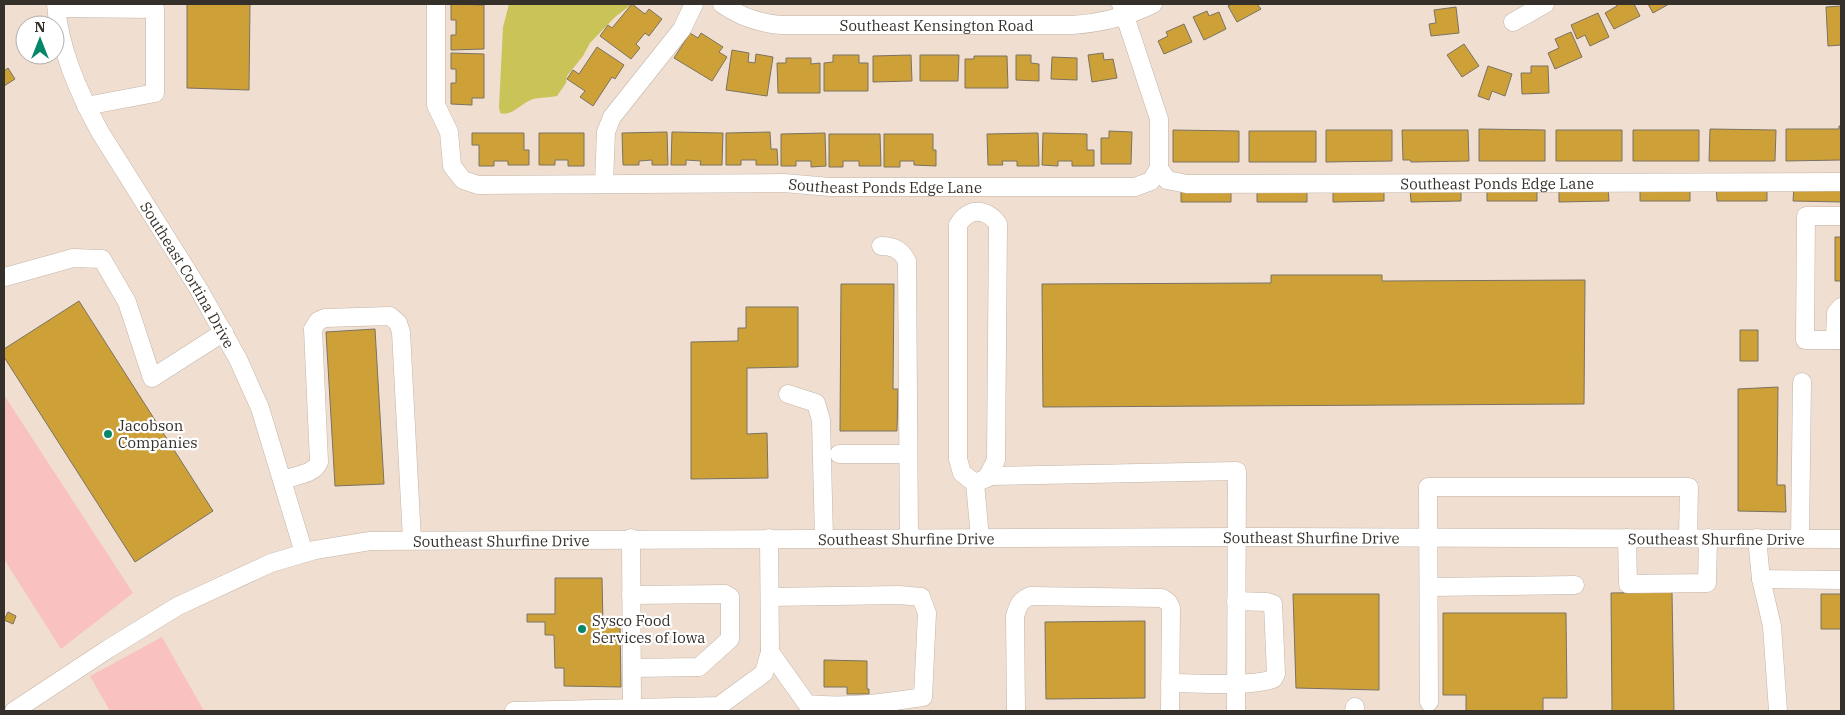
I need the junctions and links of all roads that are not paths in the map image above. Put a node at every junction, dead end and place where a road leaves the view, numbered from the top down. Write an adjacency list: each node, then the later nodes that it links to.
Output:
1 (436, 4): 12 (street, Southeast Ponds Edge Lane)
2 (694, 4): 12 (street)
3 (722, 4): 7 (street, Southeast Kensington Road)
4 (1153, 4): 7 (street, Southeast Kensington Road)
5 (1545, 4): 8 (street)
6 (56, 6): 9 (street, Southeast Cortina Drive); 9 (street)
7 (1123, 10): 10 (street)
8 (1513, 22)
9 (86, 106): 17 (street, Southeast Cortina Drive)
10 (1159, 168): 11 (street, Southeast Ponds Edge Lane); 12 (street, Southeast Ponds Edge Lane)
11 (1841, 182)
12 (604, 183)
13 (1841, 216): 18 (street)
14 (881, 246): 22 (street)
15 (5, 278): 17 (street)
16 (1841, 307): 18 (street)
17 (224, 332): 24 (street, Southeast Cortina Drive)
18 (1838, 340)
19 (1802, 382): 36 (street)
20 (788, 394): 28 (street)
21 (839, 454): 22 (street)
22 (908, 454): 29 (street)
23 (982, 479): 23 (street); 25 (street); 30 (street)
24 (282, 480): 38 (street); 39 (street, Southeast Cortina Drive)
25 (1236, 537): 30 (street, Southeast Shurfine Drive); 31 (street, Southeast Shurfine Drive); 46 (street)
26 (631, 538): 27 (street, Southeast Shurfine Drive); 38 (street, Southeast Shurfine Drive); 44 (street)
27 (769, 538): 28 (street, Southeast Shurfine Drive); 45 (street)
28 (824, 538): 29 (street, Southeast Shurfine Drive)
29 (909, 538): 30 (street, Southeast Shurfine Drive)
30 (980, 538)
31 (1429, 538): 32 (street, Southeast Shurfine Drive); 33 (street); 43 (street)
32 (1626, 538): 33 (street, Southeast Shurfine Drive); 34 (street)
33 (1688, 538): 34 (street, Southeast Shurfine Drive)
34 (1708, 538): 35 (street, Southeast Shurfine Drive)
35 (1757, 538): 36 (street, Southeast Shurfine Drive); 40 (street)
36 (1800, 538): 37 (street, Southeast Shurfine Drive)
37 (1841, 539)
38 (412, 540): 39 (street, Southeast Shurfine Drive)
39 (304, 553): 53 (street, Southeast Shurfine Drive)
40 (1760, 579): 41 (street); 58 (street)
41 (1841, 580)
42 (1575, 585): 43 (street)
43 (1429, 587): 51 (street)
44 (631, 595): 48 (street); 48 (street)
45 (770, 596): 47 (street); 47 (street)
46 (1236, 601): 50 (street); 50 (street)
47 (770, 652): 52 (street)
48 (632, 668): 52 (street)
49 (1170, 683): 50 (street); 55 (street); 56 (street)
50 (1236, 683): 57 (street)
51 (1429, 702)
52 (632, 707): 54 (street)
53 (14, 711)
54 (514, 711)
55 (1016, 711)
56 (1170, 711)
57 (1236, 711)
58 (1778, 711)

